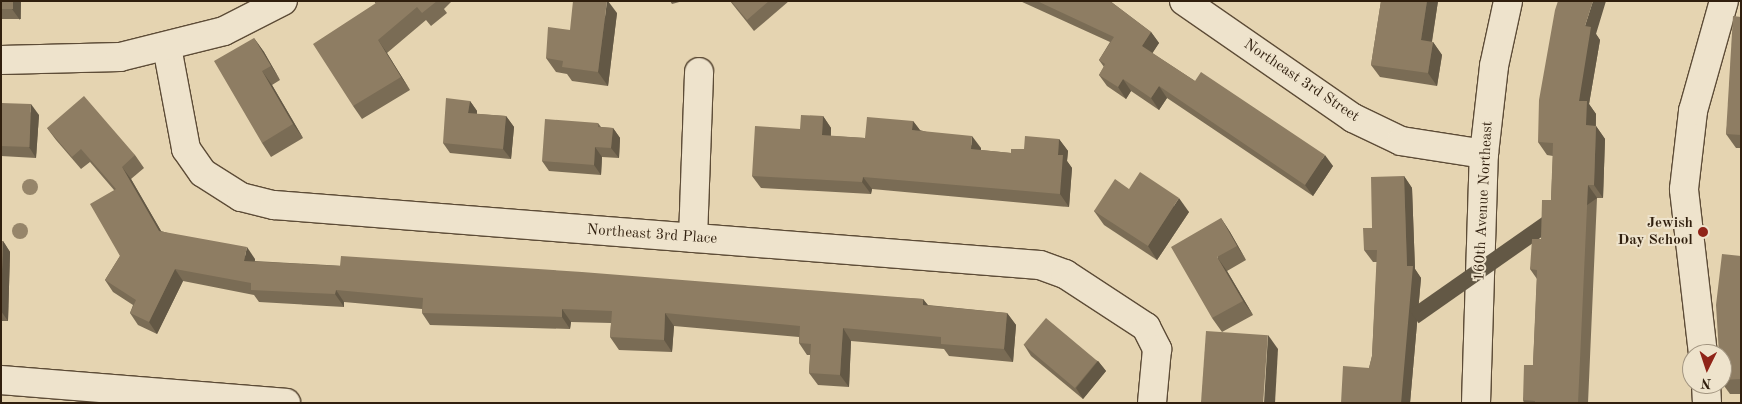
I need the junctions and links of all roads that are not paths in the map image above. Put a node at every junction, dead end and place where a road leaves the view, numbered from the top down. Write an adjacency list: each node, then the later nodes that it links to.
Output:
1 (283, 1): 5 (street)
2 (1184, 1): 8 (street, Northeast 3rd Street)
3 (1508, 1): 8 (street, 160th Avenue Northeast)
4 (1724, 1): 10 (street)
5 (167, 47): 6 (street); 9 (street, Northeast 3rd Place)
6 (1, 60)
7 (698, 72): 9 (street)
8 (1484, 154): 15 (street, 160th Avenue Northeast)
9 (693, 238): 14 (street, Northeast 3rd Place)
10 (1702, 344)
11 (3, 388): 12 (street)
12 (218, 400): 13 (street)
13 (271, 402)
14 (1152, 403)
15 (1476, 403)

